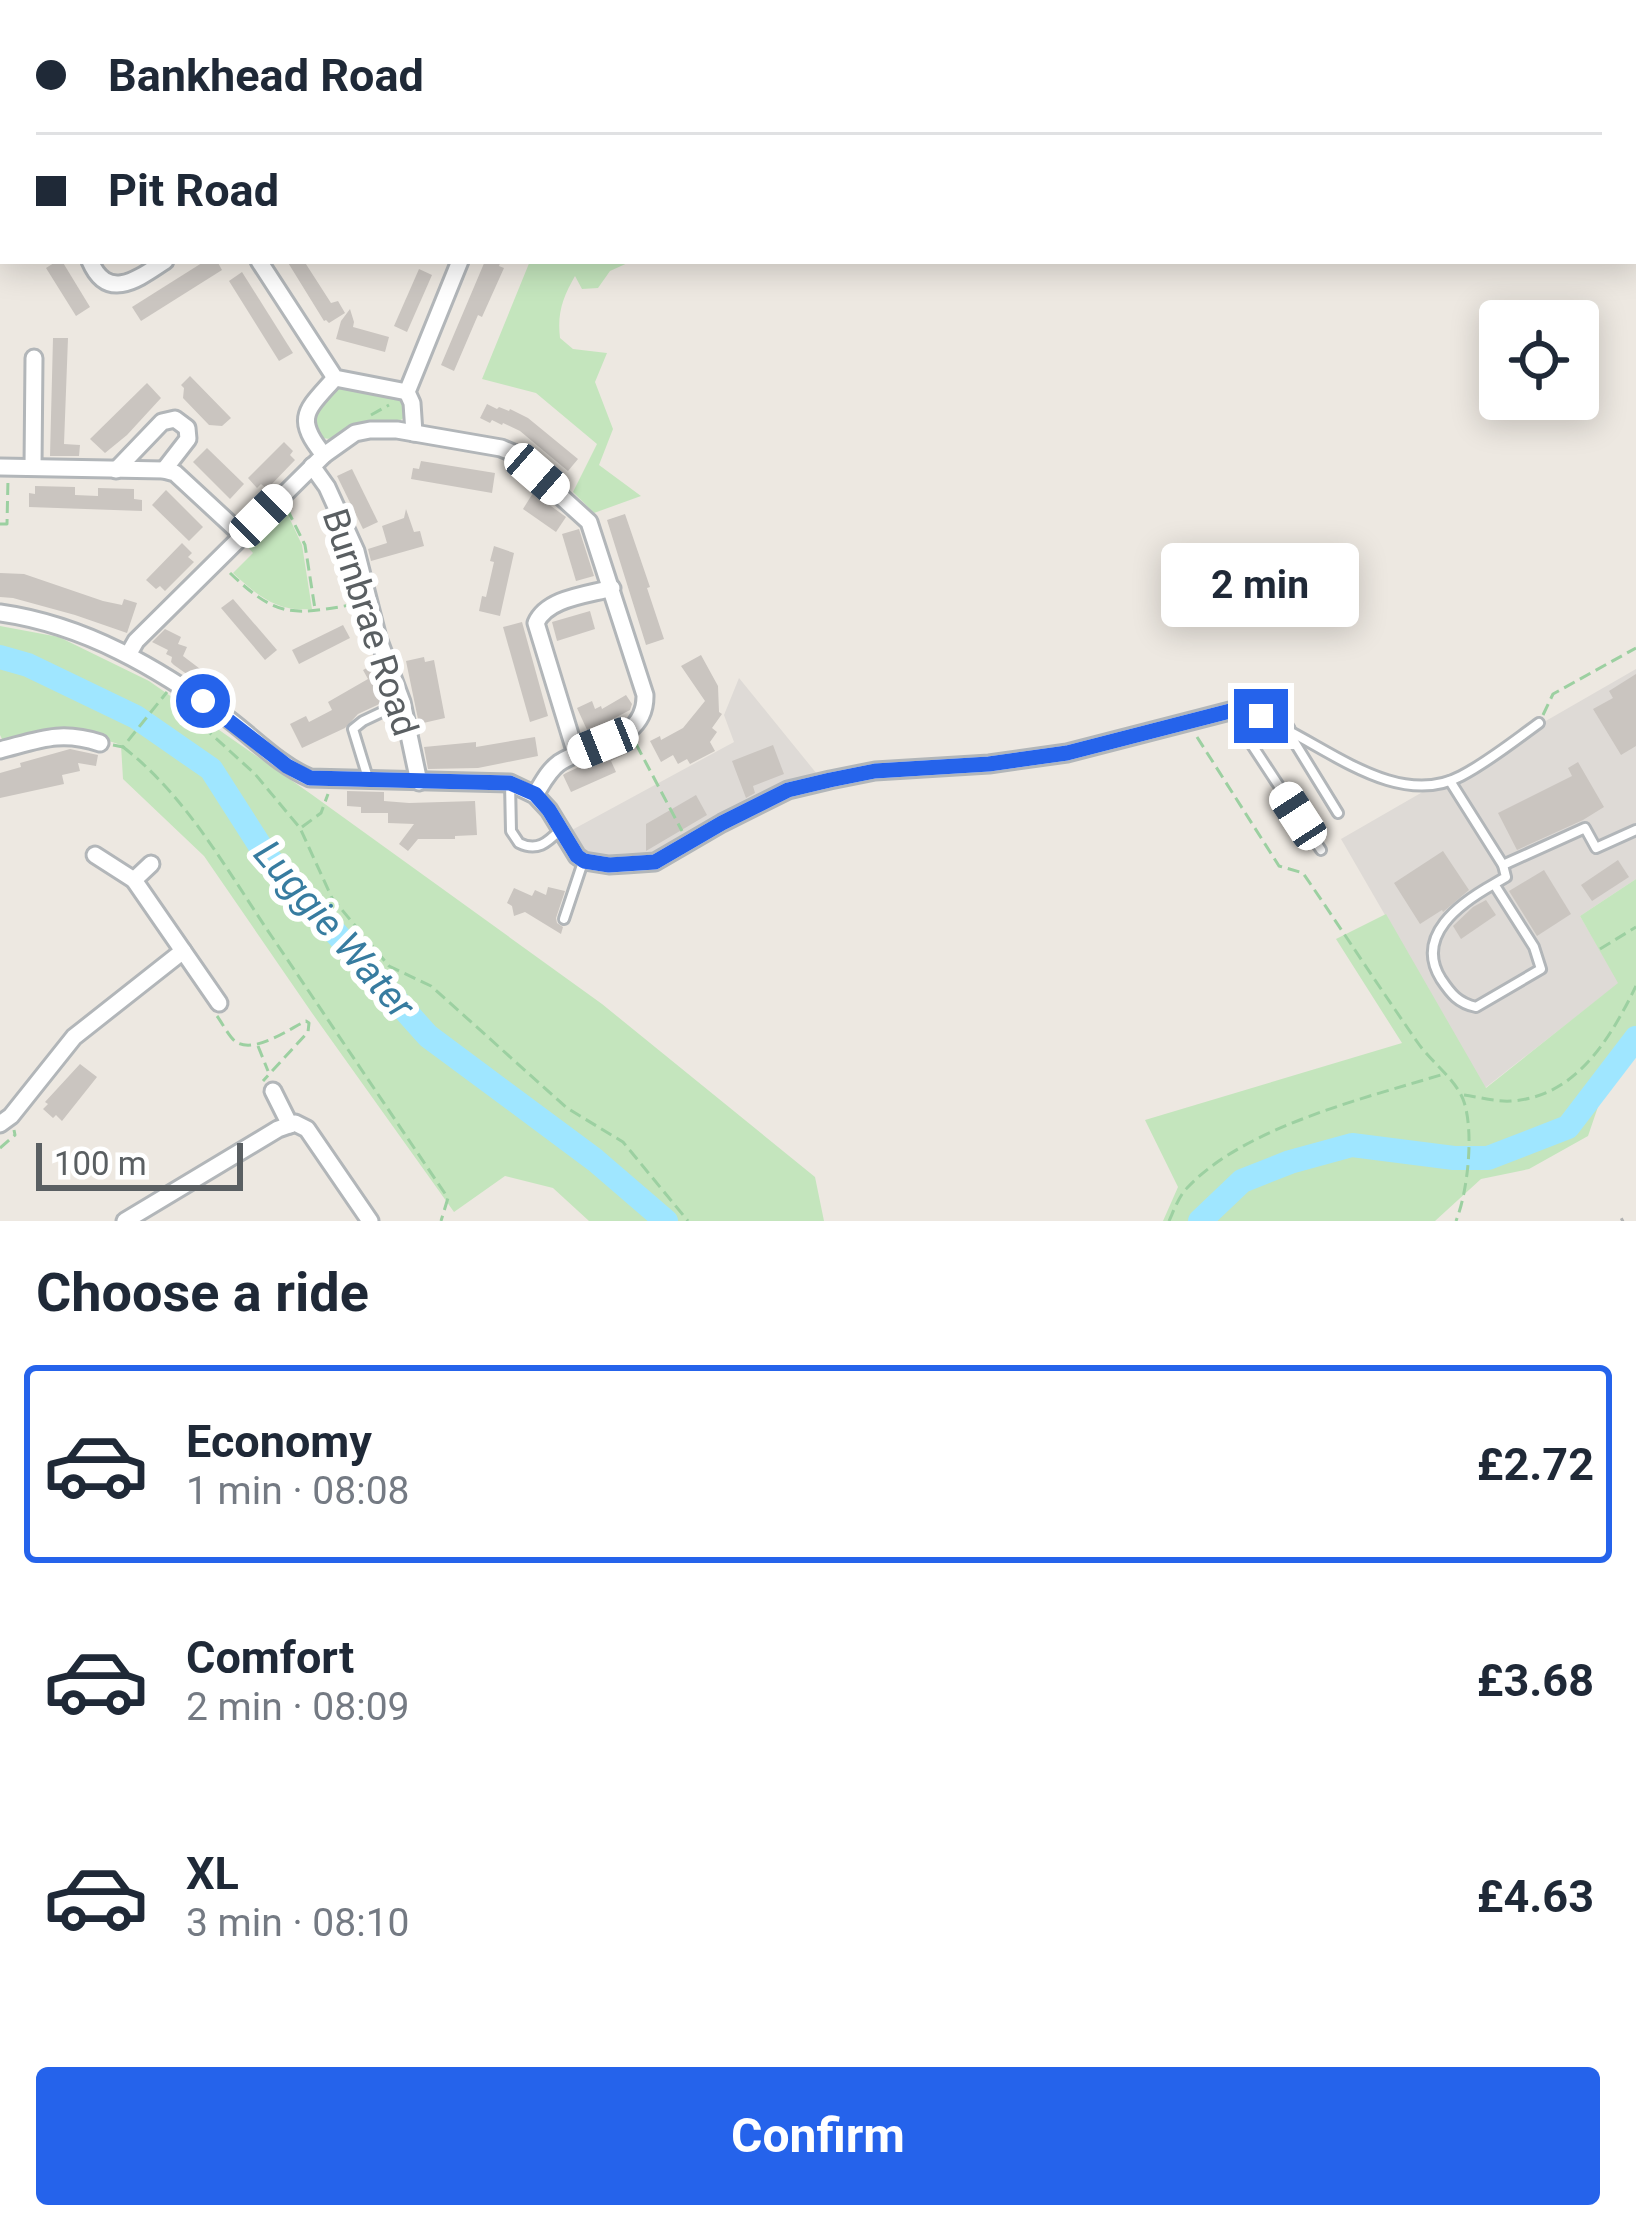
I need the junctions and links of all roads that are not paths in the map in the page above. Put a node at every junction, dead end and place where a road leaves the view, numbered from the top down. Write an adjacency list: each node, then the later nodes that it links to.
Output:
1 (92, 264): 2 (street)
2 (161, 264)
3 (261, 264): 6 (street)
4 (459, 264): 7 (street)
5 (34, 358): 11 (street)
6 (335, 378): 7 (street); 9 (street, Burnbrae Road)
7 (400, 392): 8 (street)
8 (414, 433): 9 (street); 15 (street)
9 (318, 460): 14 (street); 18 (street, Burnbrae Road)
10 (4, 467): 11 (street)
11 (32, 467): 12 (street)
12 (116, 470): 13 (street); 13 (street)
13 (164, 470): 14 (street)
14 (242, 535): 17 (street)
15 (612, 588): 24 (street); 24 (street)
16 (0, 613): 17 (street)
17 (128, 655): 25 (street)
18 (402, 702): 25 (lane); 27 (street, Burnbrae Road)
19 (1230, 711): 21 (street); 33 (lane); 35 (street)
20 (1539, 723): 26 (lane)
21 (1286, 729): 26 (lane); 30 (lane)
22 (100, 742): 23 (street)
23 (0, 750)
24 (576, 754): 29 (street)
25 (368, 780): 27 (street)
26 (1450, 781): 37 (lane)
27 (419, 782): 28 (street)
28 (510, 783): 29 (street); 31 (lane)
29 (535, 794): 31 (street)
30 (1338, 813)
31 (561, 830): 35 (street)
32 (1636, 830): 37 (lane)
33 (1321, 850)
34 (95, 855): 38 (street)
35 (584, 861): 40 (lane)
36 (151, 864): 38 (street)
37 (1503, 865): 39 (lane)
38 (134, 880): 41 (street)
39 (1494, 884): 39 (lane)
40 (564, 919)
41 (183, 950): 42 (street); 44 (street)
42 (219, 1004)
43 (273, 1090): 45 (street)
44 (0, 1124)
45 (290, 1125): 46 (street); 47 (street)
46 (125, 1221)
47 (370, 1221)

